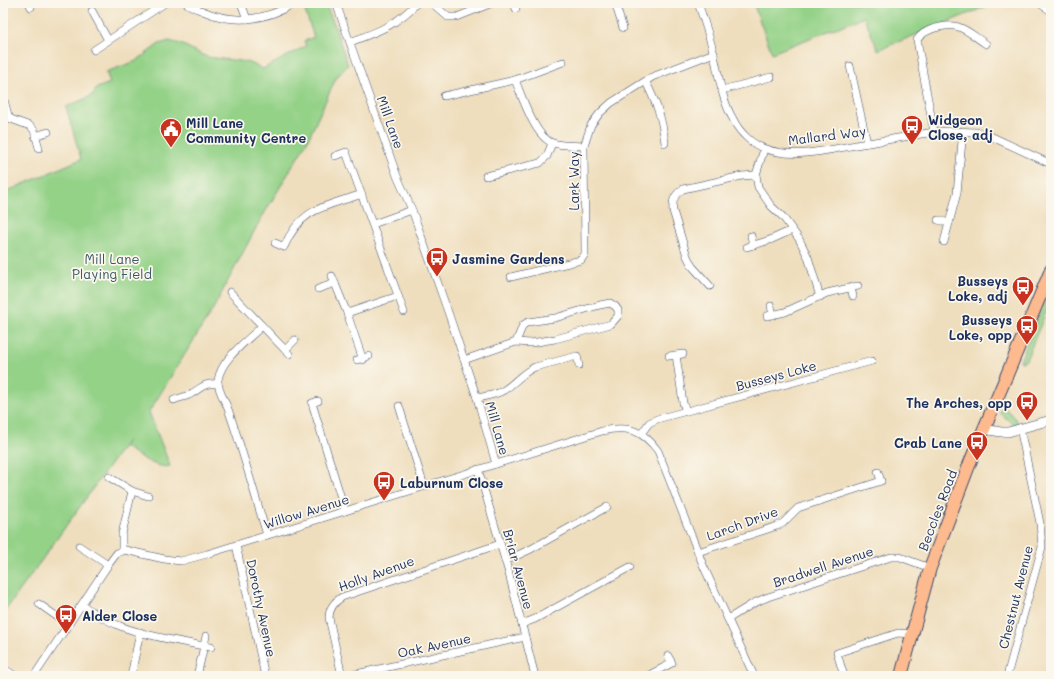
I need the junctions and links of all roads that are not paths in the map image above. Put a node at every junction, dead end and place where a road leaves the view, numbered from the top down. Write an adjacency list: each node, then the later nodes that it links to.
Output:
1 (165, 3): 16 (street)
2 (186, 3): 14 (street)
3 (241, 3): 14 (street)
4 (295, 3): 14 (street)
5 (336, 3): 17 (street, Mill Lane)
6 (417, 3): 17 (street)
7 (432, 3): 8 (street)
8 (492, 3)
9 (615, 3): 15 (street)
10 (698, 3): 20 (street, Mallard Way)
11 (1039, 3): 13 (street)
12 (92, 11): 16 (street)
13 (1051, 11)
14 (247, 19)
15 (623, 28)
16 (108, 40): 19 (street)
17 (350, 42): 44 (street, Mill Lane)
18 (986, 44): 31 (street)
19 (94, 50)
20 (714, 53): 25 (street, Lark Way); 26 (street, Mallard Way)
21 (562, 62): 24 (street)
22 (850, 66): 35 (street)
23 (771, 77): 26 (street)
24 (516, 80): 28 (street); 33 (street)
25 (646, 82): 34 (street); 36 (street, Lark Way)
26 (722, 90): 38 (street, Mallard Way)
27 (3, 96): 32 (street)
28 (444, 96)
29 (962, 131): 31 (street, Mallard Way); 40 (street, Mallard Way); 46 (street)
30 (48, 132): 32 (street)
31 (934, 132): 35 (street, Mallard Way)
32 (36, 136): 37 (street)
33 (552, 143): 36 (street); 42 (street)
34 (665, 143)
35 (867, 143): 38 (street, Mallard Way)
36 (584, 146): 53 (street, Lark Way)
37 (39, 148)
38 (764, 149): 41 (street)
39 (335, 156): 43 (street)
40 (1051, 164)
41 (756, 175): 48 (street); 54 (street)
42 (486, 176)
43 (362, 194): 47 (street); 51 (street)
44 (412, 210): 47 (street); 68 (street, Mill Lane)
45 (938, 220): 46 (street)
46 (949, 223): 50 (street)
47 (373, 224): 57 (street)
48 (792, 230): 49 (street); 59 (street)
49 (750, 236)
50 (944, 242)
51 (275, 243)
52 (1051, 270): 78 (highway, Beccles Road)
53 (511, 276)
54 (710, 286)
55 (318, 289): 62 (street)
56 (230, 292): 63 (street)
57 (398, 296): 61 (street); 62 (street)
58 (853, 296): 59 (street)
59 (820, 297): 60 (street)
60 (771, 306)
61 (404, 312)
62 (347, 313): 67 (street)
63 (262, 326): 64 (street); 71 (street)
64 (295, 340)
65 (516, 342): 65 (street); 68 (street)
66 (676, 355): 76 (street)
67 (363, 358)
68 (464, 360): 72 (street, Mill Lane)
69 (872, 361): 76 (street, Busseys Loke)
70 (579, 365): 72 (street)
71 (218, 384): 73 (street); 90 (street)
72 (477, 398): 81 (street, Mill Lane)
73 (174, 400)
74 (312, 403): 89 (street)
75 (399, 406): 85 (street)
76 (686, 411): 80 (street, Busseys Loke)
77 (1051, 420): 79 (street)
78 (984, 428): 79 (street); 99 (highway, Beccles Road)
79 (1020, 428): 124 (street, Chestnut Avenue)
80 (641, 434): 81 (street, Mill Lane); 95 (street, Mill Lane)
81 (496, 464): 82 (street, Willow Avenue)
82 (478, 469): 85 (street, Willow Avenue); 91 (street, Briar Avenue)
83 (878, 472): 95 (street, Larch Drive)
84 (109, 477): 86 (street)
85 (424, 486): 89 (street, Willow Avenue)
86 (132, 491): 87 (street); 94 (street)
87 (148, 496)
88 (607, 507): 96 (street)
89 (345, 511): 90 (street, Willow Avenue)
90 (267, 535): 92 (street, Willow Avenue)
91 (500, 544): 96 (street, Briar Avenue); 117 (street, Holly Avenue)
92 (236, 545): 94 (street, Willow Avenue); 116 (street, Dorothy Avenue)
93 (79, 546): 97 (street)
94 (122, 551): 97 (street)
95 (698, 552): 102 (street, Mill Lane)
96 (505, 561): 103 (street, Briar Avenue)
97 (108, 565): 101 (street)
98 (630, 567): 103 (street)
99 (930, 568): 102 (street, Bradwell Avenue); 106 (highway, Beccles Road)
100 (39, 604): 104 (street)
101 (82, 605): 104 (street); 105 (street)
102 (728, 619): 121 (street, Mill Lane)
103 (522, 624): 108 (street, Briar Avenue)
104 (69, 625): 113 (street)
105 (140, 632): 109 (street); 114 (street)
106 (912, 634): 122 (street); 123 (highway, Beccles Road)
107 (206, 636): 109 (street)
108 (525, 637): 118 (street, Oak Avenue); 119 (street, Briar Avenue)
109 (208, 646): 115 (street)
110 (672, 663): 120 (street)
111 (3, 668): 112 (street)
112 (15, 676)
113 (34, 676)
114 (131, 676)
115 (197, 676)
116 (265, 676)
117 (342, 676)
118 (347, 676)
119 (535, 676)
120 (647, 676)
121 (754, 676)
122 (844, 676)
123 (901, 676)
124 (1007, 676)

